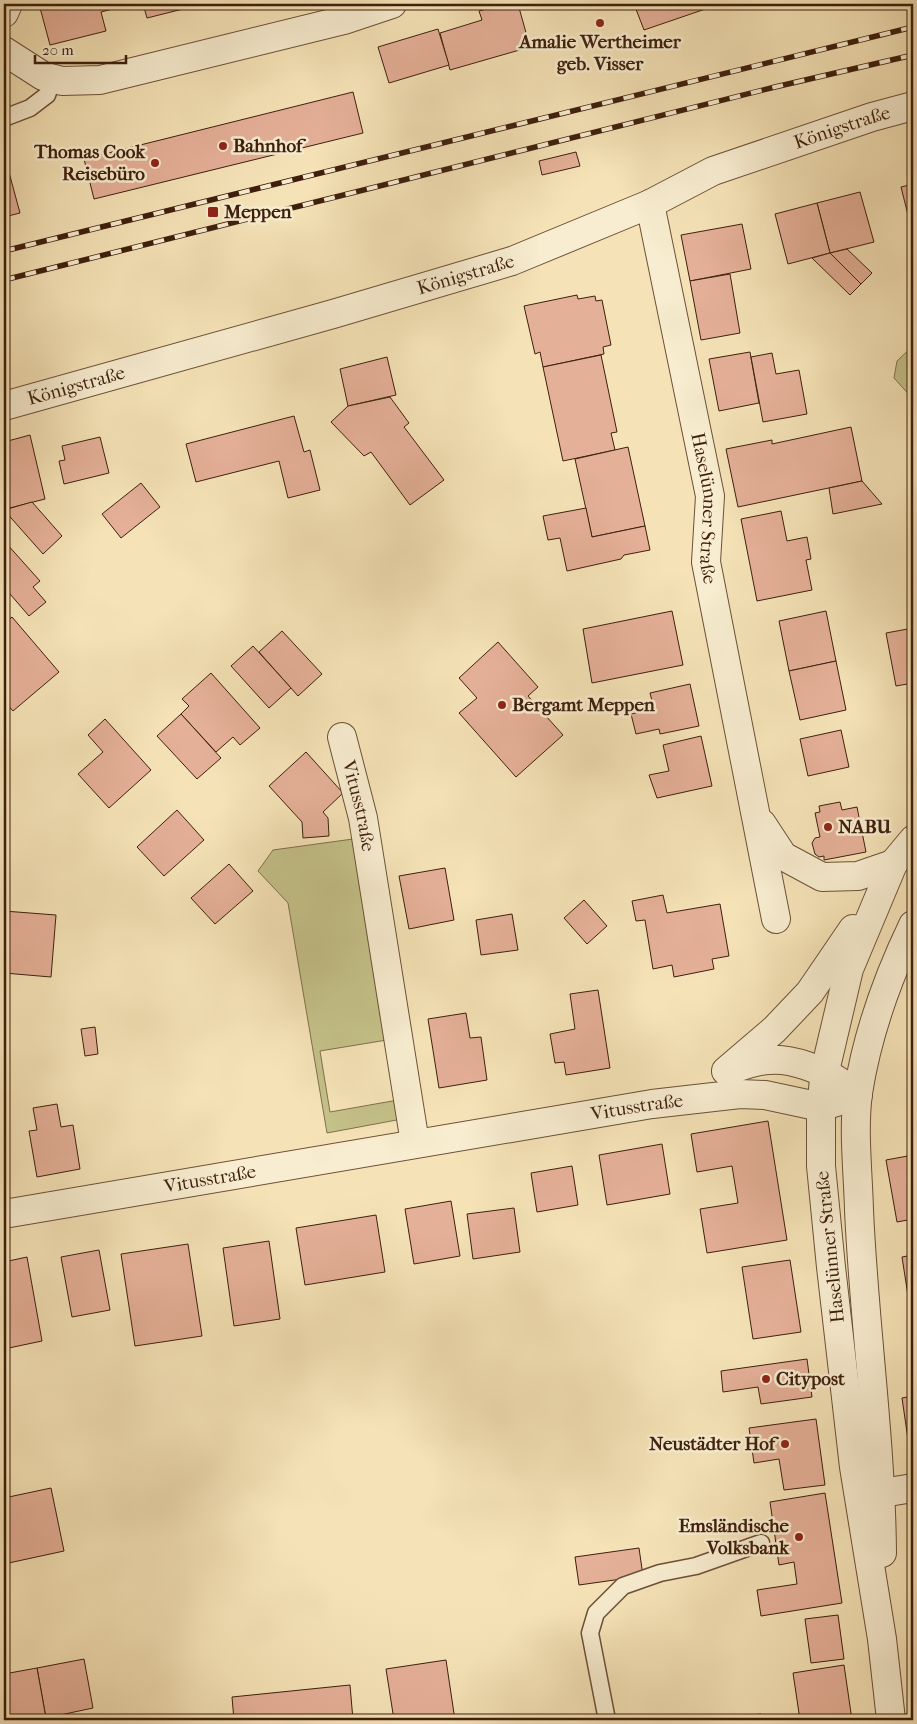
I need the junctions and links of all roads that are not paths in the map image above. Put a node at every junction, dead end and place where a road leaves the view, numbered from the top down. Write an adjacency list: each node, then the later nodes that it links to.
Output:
1 (8, 4): 3 (street)
2 (392, 4): 5 (street)
3 (4, 13)
4 (6, 55): 5 (street)
5 (52, 78): 7 (lane)
6 (913, 106): 8 (street, Königstraße)
7 (4, 118)
8 (650, 204): 9 (street, Königstraße); 11 (street, Haselünner Straße)
9 (4, 406)
10 (342, 737): 21 (street, Vitusstraße)
11 (755, 814): 13 (street, Haselünner Straße); 14 (street, Haselünner Straße)
12 (913, 840): 13 (street, Haselünner Straße)
13 (893, 864): 16 (street); 17 (street, Haselünner Straße)
14 (776, 918)
15 (913, 925): 18 (street, Haselünner Straße)
16 (726, 1071): 17 (street); 19 (street)
17 (825, 1071): 18 (street); 20 (street, Haselünner Straße)
18 (858, 1095): 20 (street); 24 (street, Haselünner Straße)
19 (652, 1104): 20 (street, Vitusstraße); 21 (street, Vitusstraße)
20 (821, 1107): 26 (street, Haselünner Straße)
21 (415, 1143): 22 (street, Vitusstraße)
22 (4, 1214)
23 (913, 1488): 24 (street)
24 (882, 1493): 26 (street, Haselünner Straße)
25 (761, 1543): 27 (lane)
26 (882, 1639): 28 (street, Haselünner Straße)
27 (607, 1720)
28 (891, 1720)

